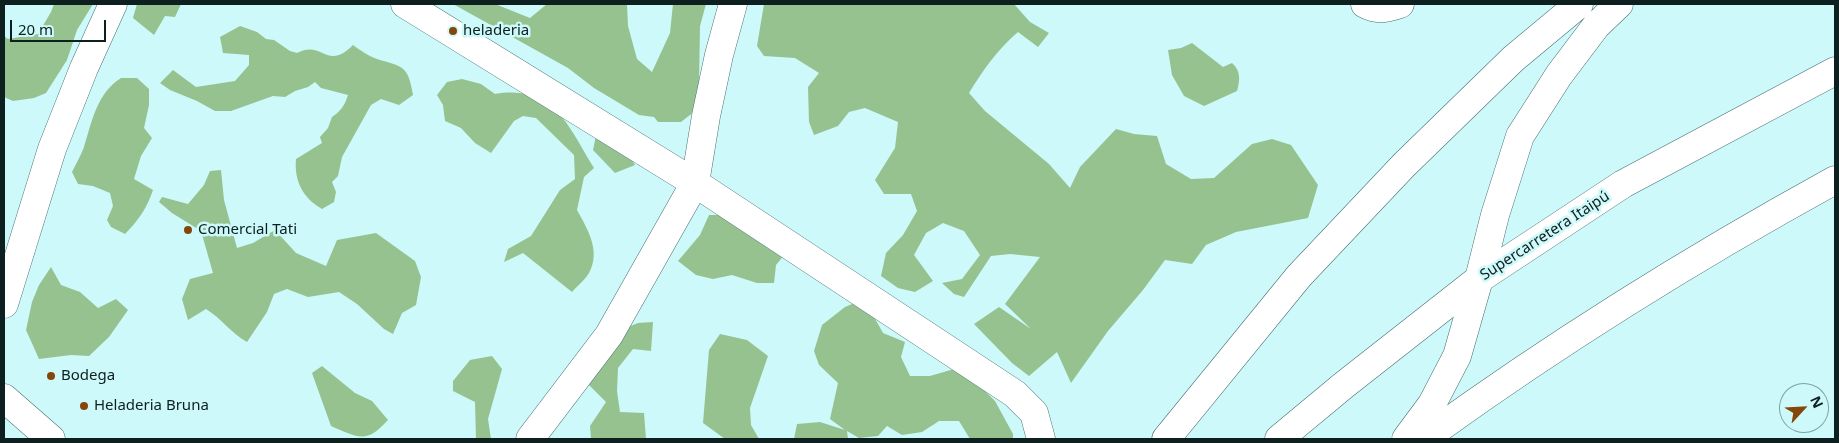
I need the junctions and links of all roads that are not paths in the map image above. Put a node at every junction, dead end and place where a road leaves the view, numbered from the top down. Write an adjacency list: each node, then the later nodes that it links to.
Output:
1 (113, 4): 12 (main road)
2 (405, 4): 10 (main road)
3 (733, 4): 10 (main road)
4 (1365, 4): 5 (main road)
5 (1400, 4)
6 (1579, 4): 17 (main road)
7 (1619, 4): 11 (main road)
8 (1835, 70): 11 (main road, Supercarretera Itaipú)
9 (1835, 180): 20 (main road)
10 (694, 183): 15 (main road); 16 (main road)
11 (1479, 279): 18 (main road, Supercarretera Itaipú); 19 (main road)
12 (4, 304)
13 (4, 398): 14 (main road)
14 (51, 439)
15 (530, 439)
16 (1040, 439)
17 (1166, 439)
18 (1280, 439)
19 (1406, 439)
20 (1424, 439)

